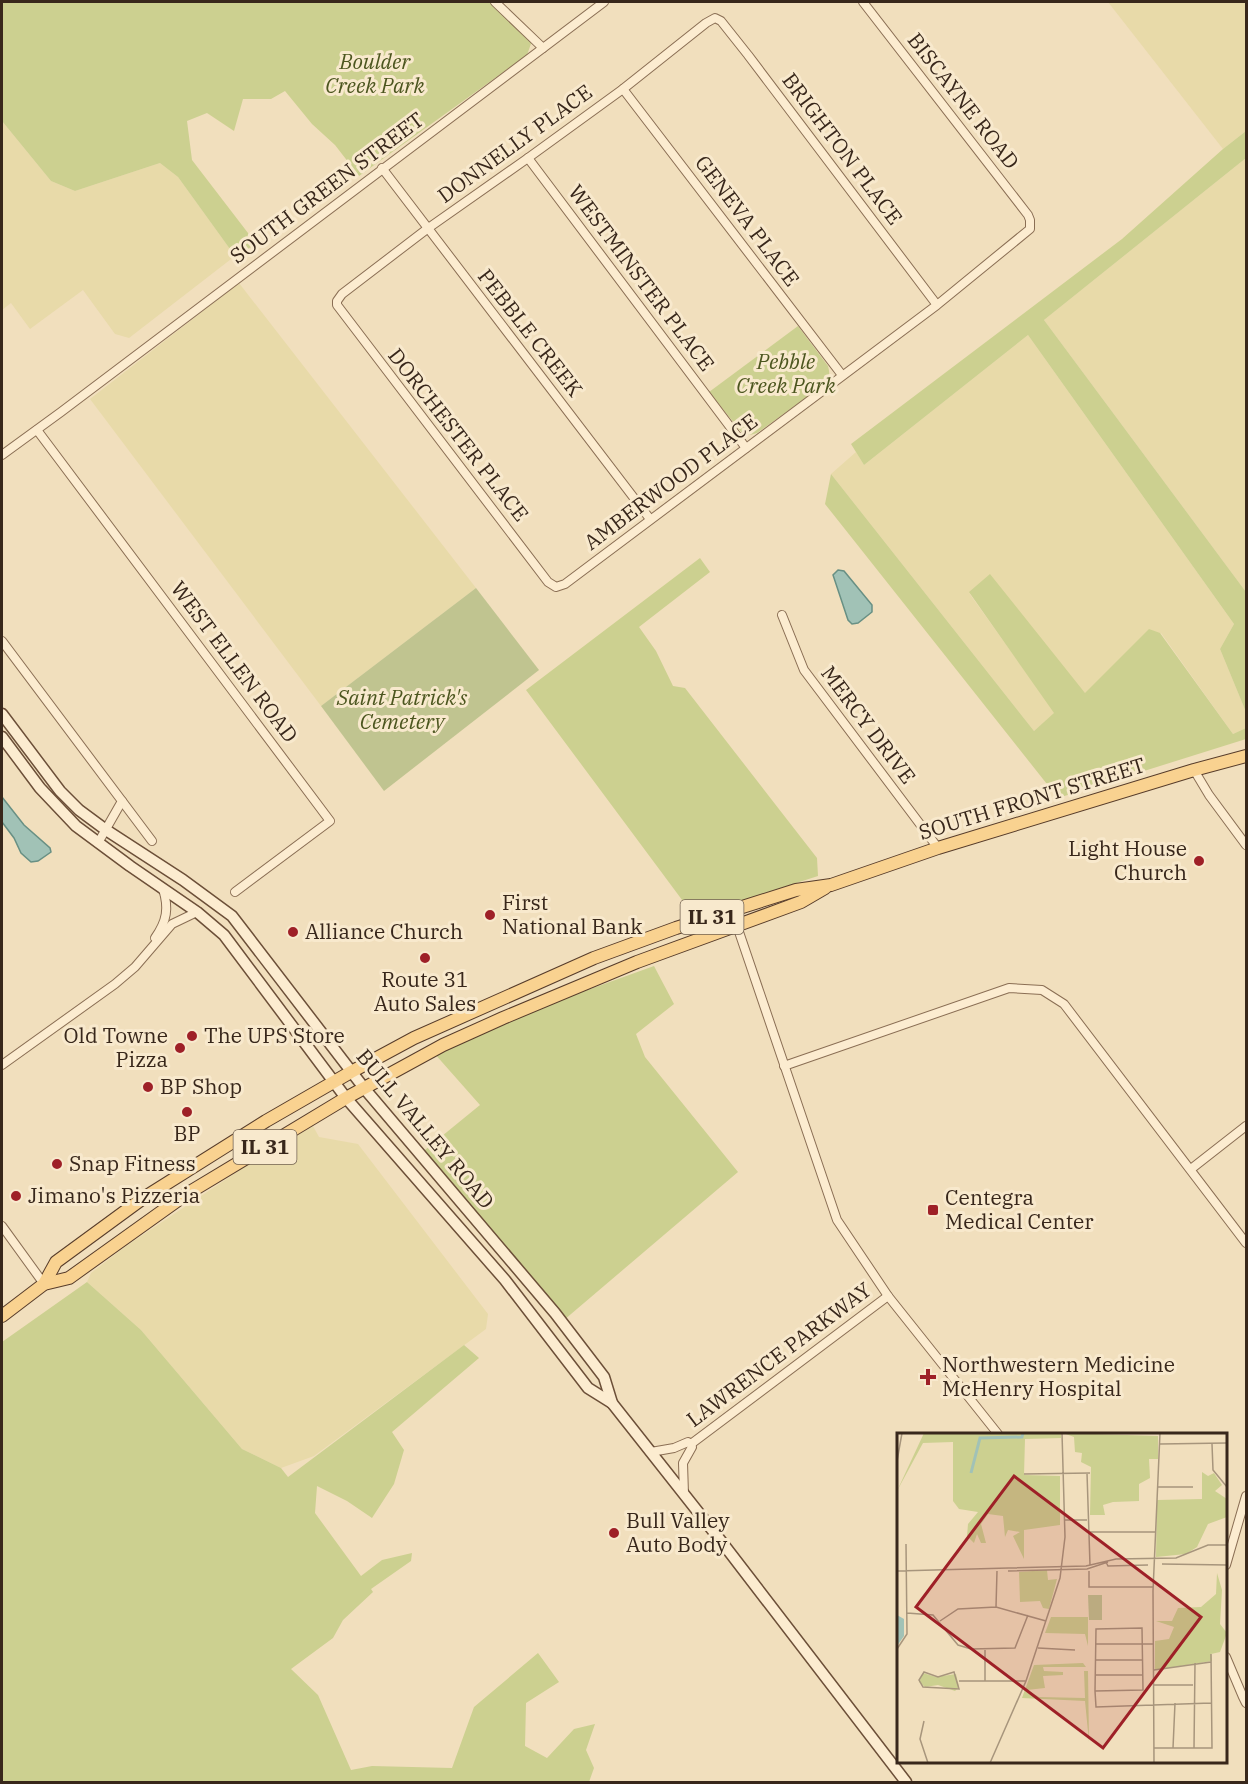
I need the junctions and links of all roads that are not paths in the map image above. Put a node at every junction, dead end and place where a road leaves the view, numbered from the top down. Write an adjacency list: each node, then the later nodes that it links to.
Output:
1 (495, 2): 5 (street)
2 (604, 2): 5 (street, SOUTH GREEN STREET)
3 (863, 2): 9 (street, BISCAYNE ROAD)
4 (716, 18): 6 (street, DONNELLY PLACE); 12 (street, BRIGHTON PLACE)
5 (543, 48): 8 (street, SOUTH GREEN STREET)
6 (623, 89): 7 (street, DONNELLY PLACE); 13 (street, GENEVA PLACE)
7 (528, 158): 10 (street, DONNELLY PLACE); 15 (street, WESTMINSTER PLACE)
8 (382, 168): 10 (street, PEBBLE CREEK); 14 (street, SOUTH GREEN STREET)
9 (1031, 225): 12 (street, AMBERWOOD PLACE)
10 (427, 229): 11 (street, DONNELLY PLACE); 17 (street, PEBBLE CREEK)
11 (337, 301): 18 (street, DORCHESTER PLACE)
12 (937, 305): 13 (street, AMBERWOOD PLACE)
13 (842, 375): 15 (street, AMBERWOOD PLACE)
14 (37, 430): 16 (street, SOUTH GREEN STREET); 33 (street, WEST ELLEN ROAD)
15 (746, 448): 17 (street, AMBERWOOD PLACE)
16 (2, 455)
17 (650, 519): 18 (street, AMBERWOOD PLACE)
18 (556, 587)
19 (782, 615): 30 (street, MERCY DRIVE)
20 (2, 641): 25 (street)
21 (2, 714): 26 (street, BULL VALLEY ROAD)
22 (2, 737): 28 (street, BULL VALLEY ROAD)
23 (1246, 756): 24 (main road, SOUTH FRONT STREET / IL 31)
24 (1194, 770): 29 (street); 30 (main road, SOUTH FRONT STREET / IL 31)
25 (122, 801): 26 (street); 27 (street)
26 (106, 830): 28 (street); 39 (street, BULL VALLEY ROAD)
27 (152, 840)
28 (98, 843): 32 (street, BULL VALLEY ROAD)
29 (1246, 845)
30 (938, 848): 31 (main road, SOUTH FRONT STREET / IL 31)
31 (831, 885): 35 (main road, SOUTH FRONT STREET / IL 31); 39 (main road, SOUTH FRONT STREET / IL 31)
32 (163, 889): 34 (street, BULL VALLEY ROAD); 36 (street)
33 (235, 892)
34 (196, 912): 36 (street); 40 (street, BULL VALLEY ROAD)
35 (737, 926): 38 (street); 41 (main road, SOUTH FRONT STREET / IL 31)
36 (153, 946): 37 (street)
37 (2, 1065)
38 (784, 1066): 44 (street); 48 (street)
39 (351, 1072): 40 (main road, SOUTH FRONT STREET / IL 31); 41 (street, BULL VALLEY ROAD)
40 (333, 1082): 42 (street, BULL VALLEY ROAD); 47 (main road, SOUTH FRONT STREET / IL 31)
41 (363, 1088): 42 (main road, SOUTH FRONT STREET / IL 31); 50 (street, BULL VALLEY ROAD)
42 (346, 1098): 47 (main road, SOUTH FRONT STREET / IL 31); 50 (street, BULL VALLEY ROAD)
43 (1246, 1126): 44 (street)
44 (1191, 1169): 46 (street)
45 (2, 1226): 47 (street)
46 (1246, 1243)
47 (45, 1284): 49 (main road, SOUTH FRONT STREET / IL 31)
48 (888, 1296): 51 (street); 52 (street, LAWRENCE PARKWAY)
49 (2, 1316)
50 (612, 1403): 53 (street, BULL VALLEY ROAD)
51 (997, 1433)
52 (691, 1444): 53 (street, LAWRENCE PARKWAY); 54 (street, LAWRENCE PARKWAY)
53 (651, 1452): 54 (street, BULL VALLEY ROAD)
54 (684, 1494): 59 (street, BULL VALLEY ROAD)
55 (1246, 1496): 56 (street)
56 (1227, 1562)
57 (1227, 1659): 58 (street)
58 (1246, 1703)
59 (906, 1782)

